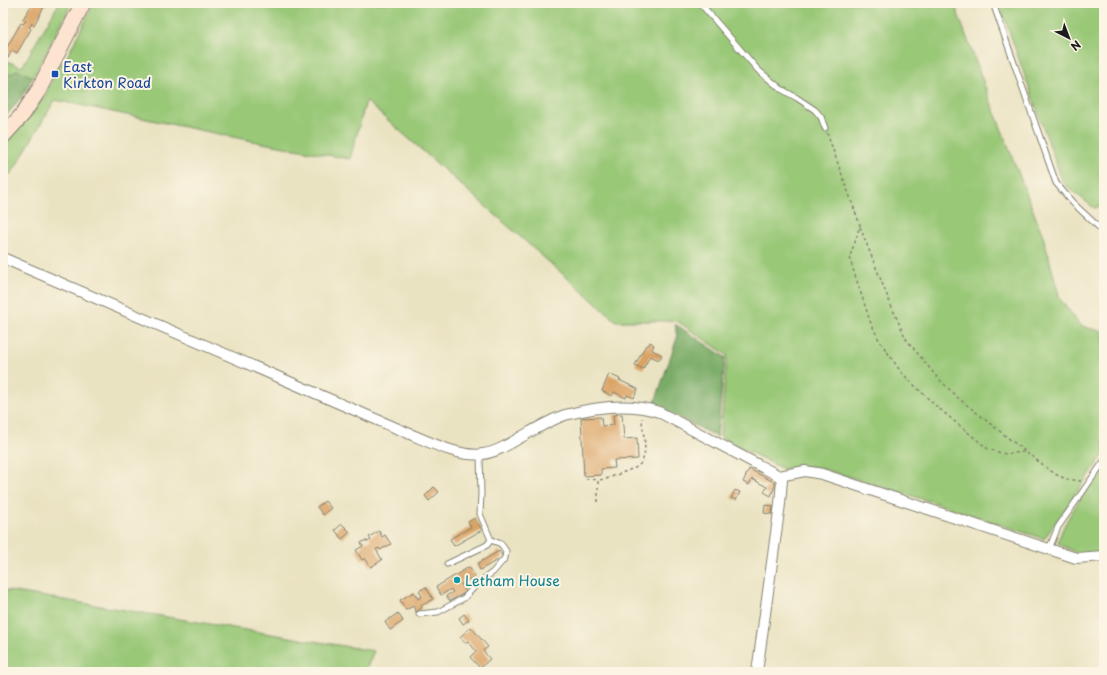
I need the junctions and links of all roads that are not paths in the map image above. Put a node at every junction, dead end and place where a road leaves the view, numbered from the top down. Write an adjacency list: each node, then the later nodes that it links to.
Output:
1 (83, 3): 5 (street)
2 (700, 3): 4 (lane)
3 (993, 3): 6 (lane)
4 (825, 128)
5 (3, 136)
6 (1104, 232)
7 (3, 258): 8 (street)
8 (480, 454): 10 (street); 11 (lane)
9 (1104, 461): 12 (lane)
10 (779, 476): 12 (street); 16 (street)
11 (491, 540): 14 (lane); 15 (lane)
12 (1049, 549): 13 (street)
13 (1104, 556)
14 (447, 564)
15 (419, 614)
16 (757, 672)

